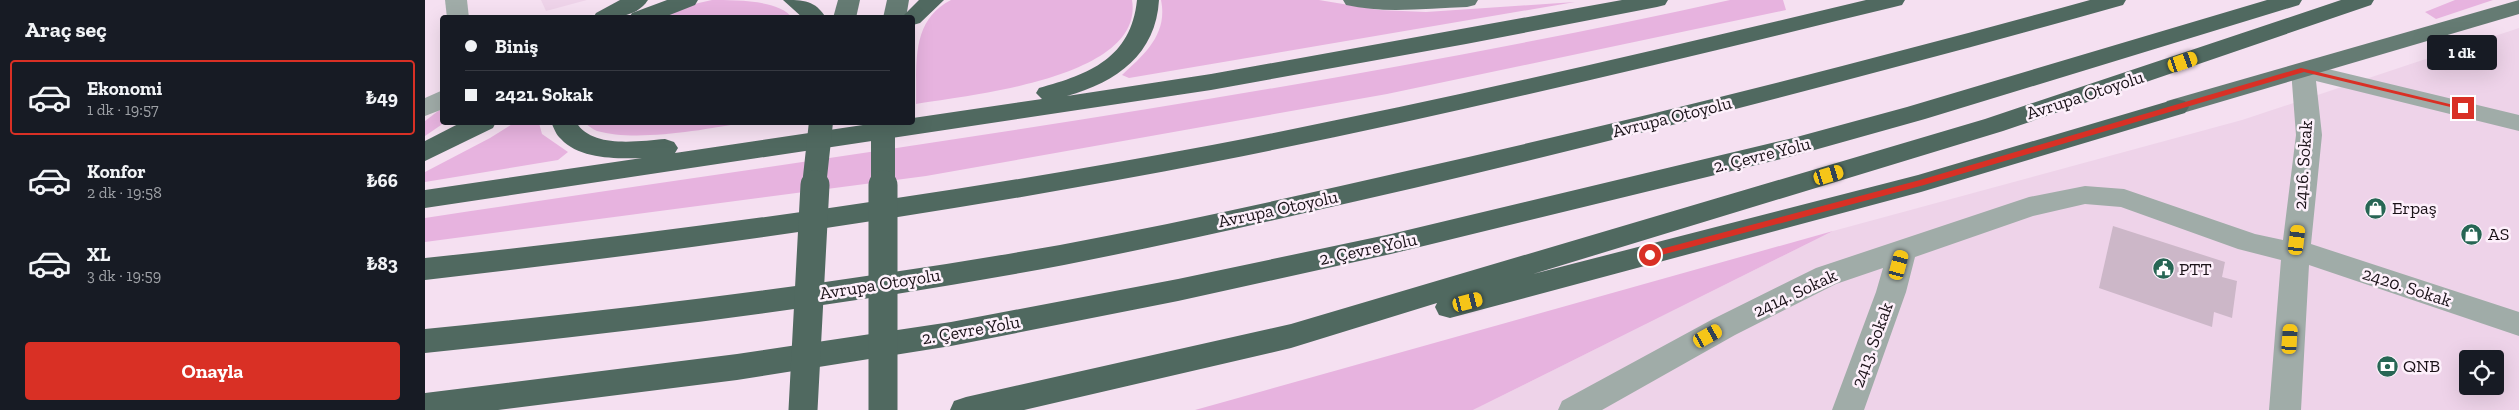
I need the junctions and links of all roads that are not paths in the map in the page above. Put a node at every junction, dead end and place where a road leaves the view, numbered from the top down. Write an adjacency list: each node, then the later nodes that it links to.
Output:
1 (456, 0): 17 (street)
2 (637, 0): 18 (highway)
3 (687, 0): 19 (highway)
4 (794, 0): 20 (highway)
5 (849, 0): 21 (main road)
6 (898, 0): 22 (main road)
7 (933, 0): 23 (highway)
8 (1148, 0): 33 (highway)
9 (1354, 0): 10 (main road)
10 (1467, 0)
11 (1657, 0): 33 (highway)
12 (1894, 0): 40 (highway)
13 (2115, 0): 43 (highway, Avrupa Otoyolu)
14 (2291, 0): 44 (highway, 2. Çevre Yolu)
15 (2363, 0): 42 (highway, Avrupa Otoyolu)
16 (2519, 7): 24 (main road)
17 (458, 15)
18 (609, 15)
19 (648, 15)
20 (814, 15)
21 (845, 15)
22 (895, 15)
23 (915, 15)
24 (2303, 70): 26 (main road); 28 (street); 38 (street, 2416. Sokak)
25 (440, 100): 27 (street)
26 (2176, 107): 42 (highway)
27 (425, 108)
28 (2519, 123)
29 (478, 125): 35 (highway)
30 (564, 125): 34 (highway)
31 (821, 125): 45 (highway, bridge)
32 (883, 125): 46 (highway, bridge)
33 (913, 127): 34 (highway)
34 (791, 144): 36 (highway)
35 (425, 152)
36 (425, 199)
37 (2029, 207): 38 (street, 2420. Sokak); 39 (street, 2414. Sokak)
38 (2296, 250): 41 (street, 2420. Sokak); 50 (street, 2416. Sokak)
39 (1902, 251): 48 (street, 2414. Sokak); 49 (street, 2413. Sokak)
40 (425, 270)
41 (2519, 324)
42 (1291, 336): 47 (highway, Avrupa Otoyolu)
43 (425, 341)
44 (425, 406)
45 (803, 410)
46 (883, 410)
47 (966, 410)
48 (1574, 410)
49 (1848, 410)
50 (2285, 410)

